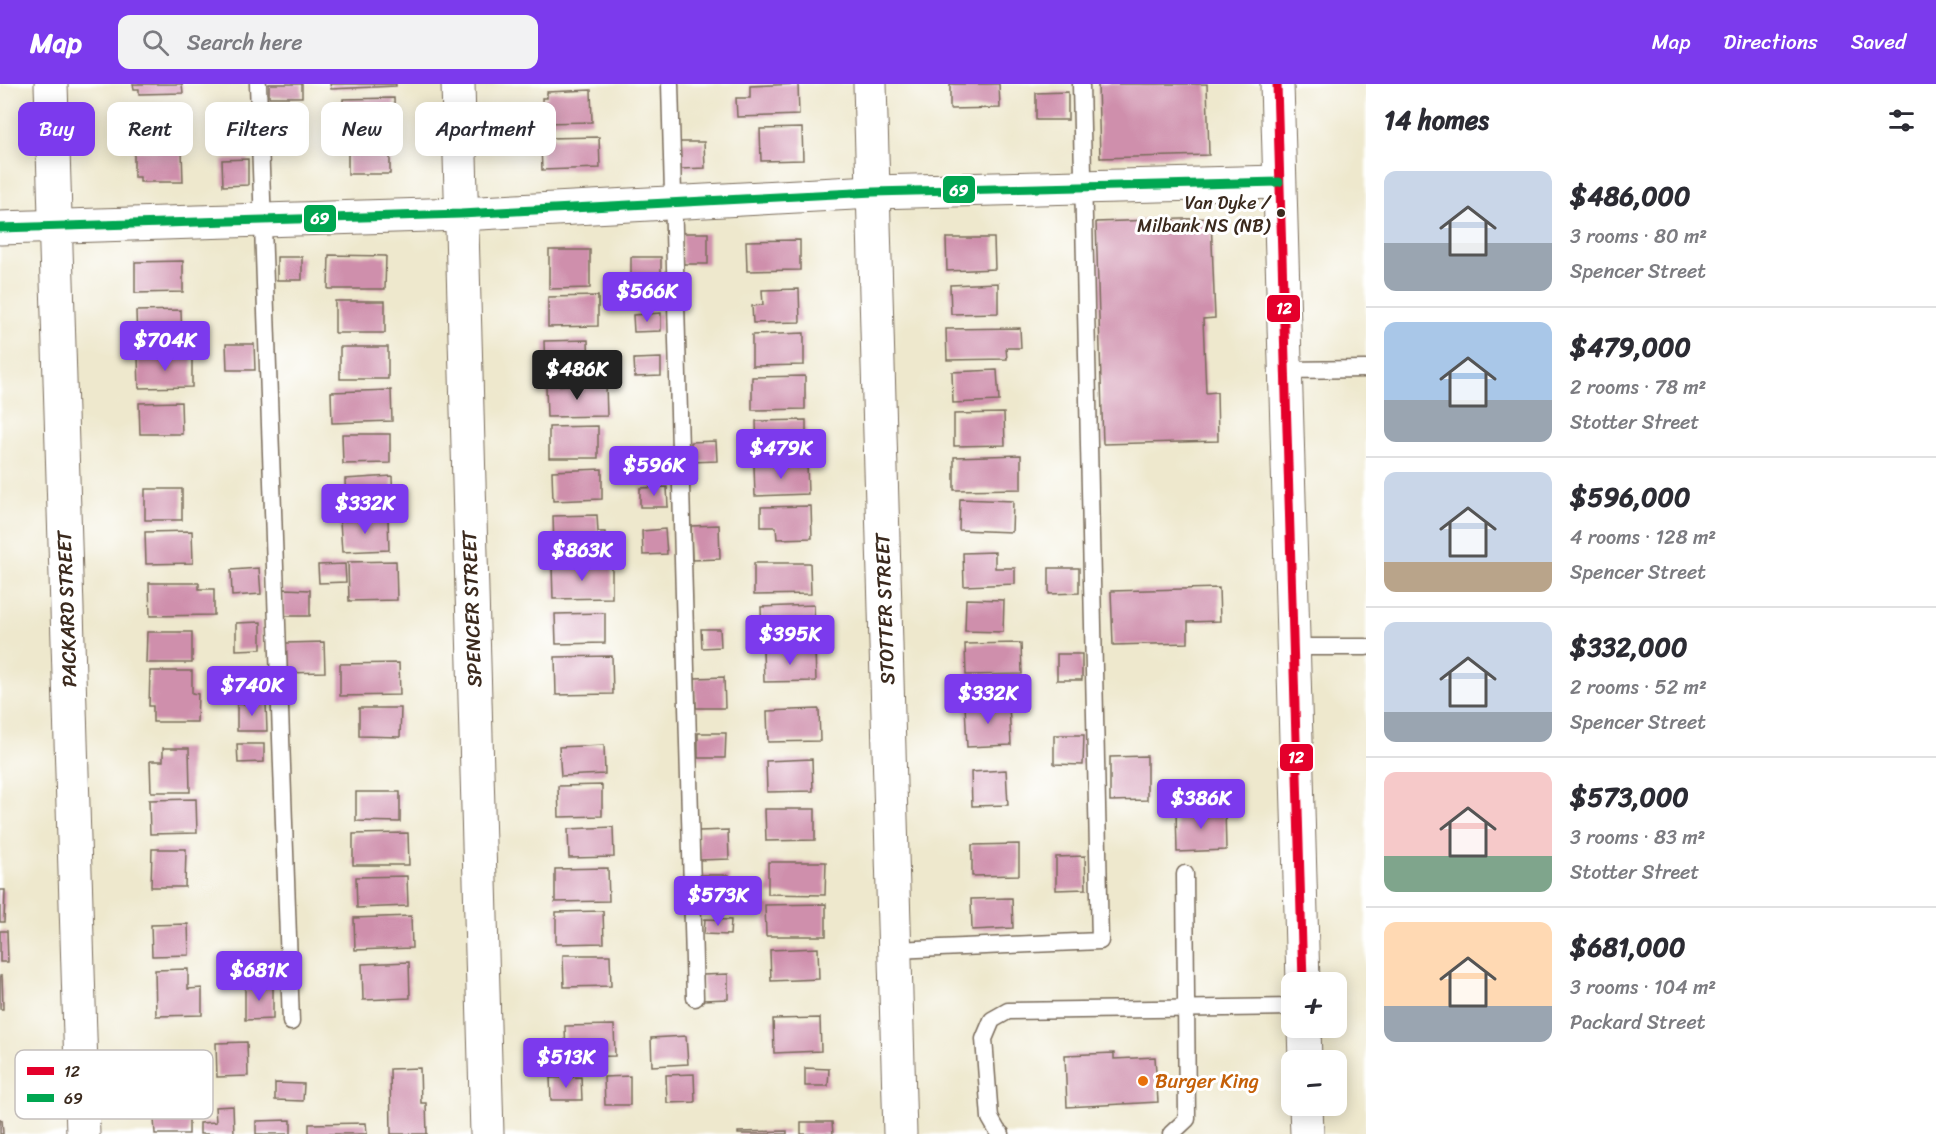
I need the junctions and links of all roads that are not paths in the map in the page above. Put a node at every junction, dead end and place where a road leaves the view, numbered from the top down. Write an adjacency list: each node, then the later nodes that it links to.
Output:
1 (51, 84): 14 (street, PACKARD STREET)
2 (258, 84): 13 (lane)
3 (458, 84): 12 (street, SPENCER STREET)
4 (670, 84): 11 (lane)
5 (870, 84): 10 (street, STOTTER STREET)
6 (1081, 84): 9 (lane)
7 (1277, 84): 8 (street)
8 (1279, 182): 9 (street); 17 (street)
9 (1084, 188): 10 (street); 21 (lane)
10 (873, 192): 11 (street); 21 (street, STOTTER STREET)
11 (673, 202): 12 (street); 23 (lane)
12 (461, 214): 13 (street); 31 (street, SPENCER STREET)
13 (262, 220): 14 (street); 26 (lane)
14 (56, 226): 15 (street); 27 (street, PACKARD STREET)
15 (0, 228)
16 (1366, 369): 17 (lane)
17 (1285, 370): 18 (street)
18 (1293, 647): 19 (lane); 22 (street)
19 (1366, 647)
20 (1185, 874): 25 (lane)
21 (895, 951): 32 (street, STOTTER STREET)
22 (1303, 972)
23 (695, 998)
24 (1281, 1007): 25 (lane)
25 (1185, 1008): 33 (lane); 34 (lane)
26 (291, 1022)
27 (80, 1050)
28 (1306, 1116): 35 (street)
29 (82, 1119): 30 (street, PACKARD STREET)
30 (82, 1134)
31 (487, 1134)
32 (900, 1134)
33 (1001, 1134)
34 (1171, 1134)
35 (1307, 1134)

